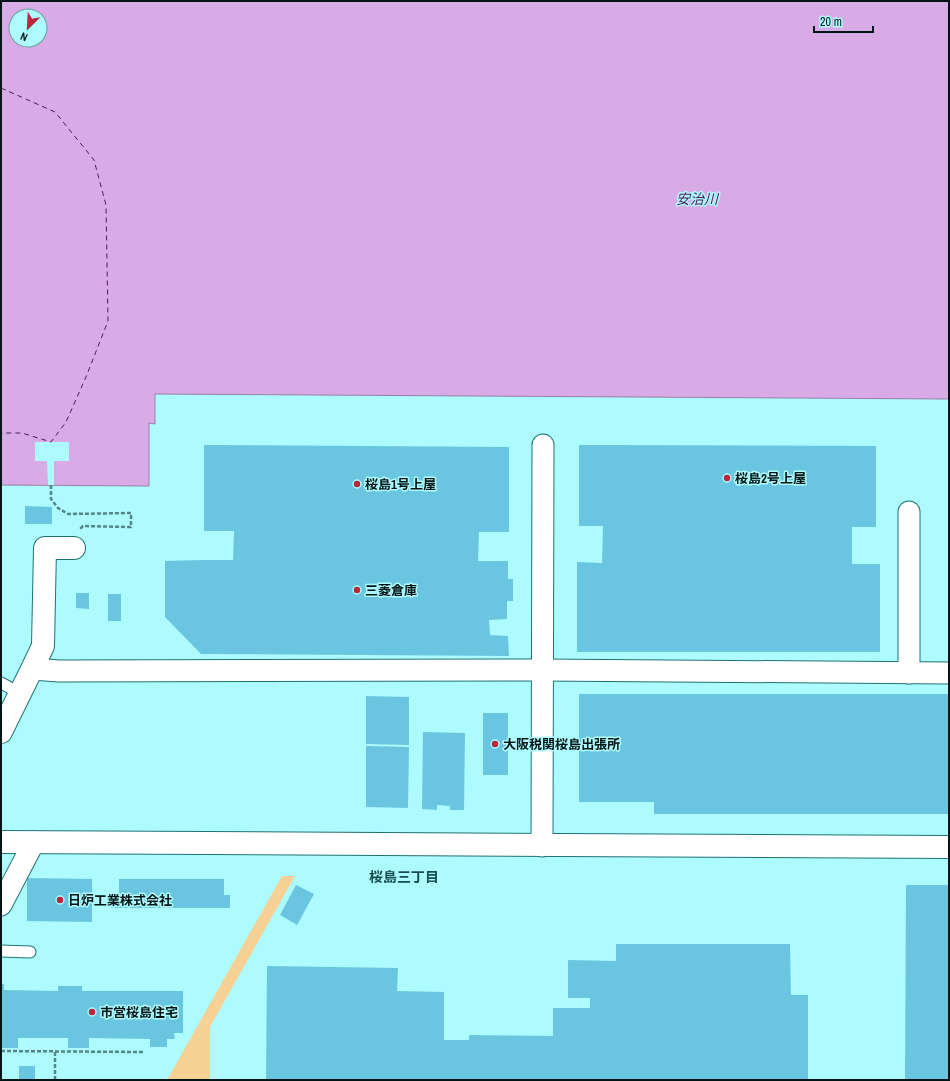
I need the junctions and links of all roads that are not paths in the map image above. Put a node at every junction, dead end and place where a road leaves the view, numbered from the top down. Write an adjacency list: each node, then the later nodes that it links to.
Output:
1 (543, 445): 5 (street)
2 (909, 512): 6 (street)
3 (74, 548): 4 (street)
4 (32, 669): 5 (street); 9 (street)
5 (542, 670): 6 (street); 13 (street)
6 (909, 673): 7 (street)
7 (949, 673)
8 (1, 683): 9 (lane)
9 (20, 693): 10 (street)
10 (1, 732)
11 (1, 842): 12 (street)
12 (34, 842): 13 (street); 15 (street)
13 (542, 846): 14 (street)
14 (949, 847)
15 (1, 905)
16 (1, 951): 17 (lane)
17 (30, 952)

